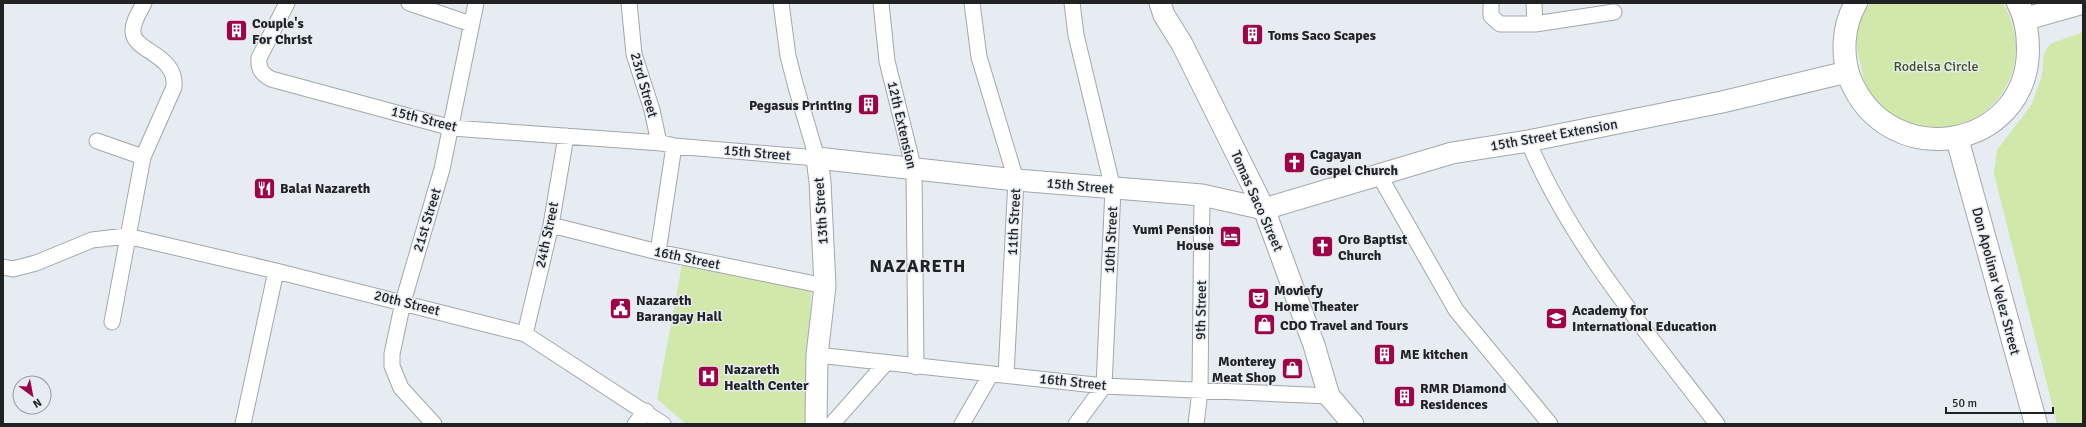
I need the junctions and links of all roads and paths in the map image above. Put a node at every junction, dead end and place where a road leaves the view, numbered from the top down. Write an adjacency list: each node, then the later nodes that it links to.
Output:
1 (144, 3): 27 (street)
2 (287, 3): 20 (street, 15th Street)
3 (409, 3): 17 (street)
4 (476, 3): 17 (street, 21st Street)
5 (629, 3): 25 (street, 23rd Street)
6 (781, 3): 28 (street, 13th Street)
7 (881, 3): 29 (street, 12th Extension)
8 (972, 3): 31 (street, 11th Street)
9 (1072, 3): 32 (street, 10th Street)
10 (1160, 3): 34 (street, Tomas Saco Street)
11 (1491, 3): 18 (street)
12 (1534, 3): 18 (street)
13 (1856, 3): 19 (main road)
14 (2082, 3): 15 (main road)
15 (2021, 11): 22 (main road)
16 (1614, 12): 18 (street)
17 (471, 24): 20 (street, 21st Street)
18 (1535, 24)
19 (1847, 72): 22 (main road); 24 (street, 15th Street Extension)
20 (452, 128): 21 (street, 15th Street); 41 (street, 21st Street)
21 (566, 136): 25 (street, 15th Street); 35 (street, 24th Street)
22 (1957, 138): 65 (main road, Don Apolinar Velez Street)
23 (97, 141): 27 (street)
24 (1528, 141): 30 (street, 15th Street Extension); 64 (street)
25 (659, 143): 26 (street, 15th Street)
26 (674, 146): 28 (street, 15th Street); 37 (street)
27 (143, 157): 36 (street)
28 (817, 158): 29 (street, 15th Street); 40 (street, 13th Street)
29 (914, 170): 31 (street, 15th Street); 46 (street, 12th Extension)
30 (1379, 175): 34 (street, 15th Street Extension); 63 (street)
31 (1016, 180): 32 (street, 15th Street); 48 (street, 11th Street)
32 (1113, 189): 33 (street, 15th Street); 49 (street, 10th Street)
33 (1202, 195): 34 (street, 15th Street); 50 (street, 9th Street)
34 (1264, 208): 51 (street, Tomas Saco Street)
35 (551, 225): 37 (street, 16th Street); 43 (street, 24th Street)
36 (127, 236): 38 (street, 20th Street); 39 (street, 20th Street); 42 (street)
37 (658, 252): 40 (street, 16th Street)
38 (3, 267)
39 (276, 271): 41 (street, 20th Street); 53 (street)
40 (825, 286): 44 (street, 13th Street)
41 (403, 302): 43 (street, 20th Street); 54 (street, 21st Street)
42 (112, 322)
43 (525, 334): 52 (street, 20th Street)
44 (818, 355): 45 (street, 16th Street); 57 (street, 13th Street)
45 (884, 364): 46 (street, 16th Street); 58 (street)
46 (916, 367): 47 (street, 16th Street)
47 (991, 374): 48 (street, 16th Street); 59 (street)
48 (1006, 375): 49 (street, 16th Street)
49 (1104, 386): 50 (street, 16th Street); 60 (street)
50 (1200, 391): 51 (street, 16th Street); 61 (street, 9th Street)
51 (1329, 396): 62 (street, Tomas Saco Street)
52 (646, 411): 55 (street); 56 (street, 20th Street)
53 (243, 424)
54 (434, 424)
55 (635, 424)
56 (663, 424)
57 (816, 424)
58 (832, 424)
59 (962, 424)
60 (1076, 424)
61 (1196, 424)
62 (1353, 424)
63 (1550, 424)
64 (1717, 424)
65 (2036, 424)

